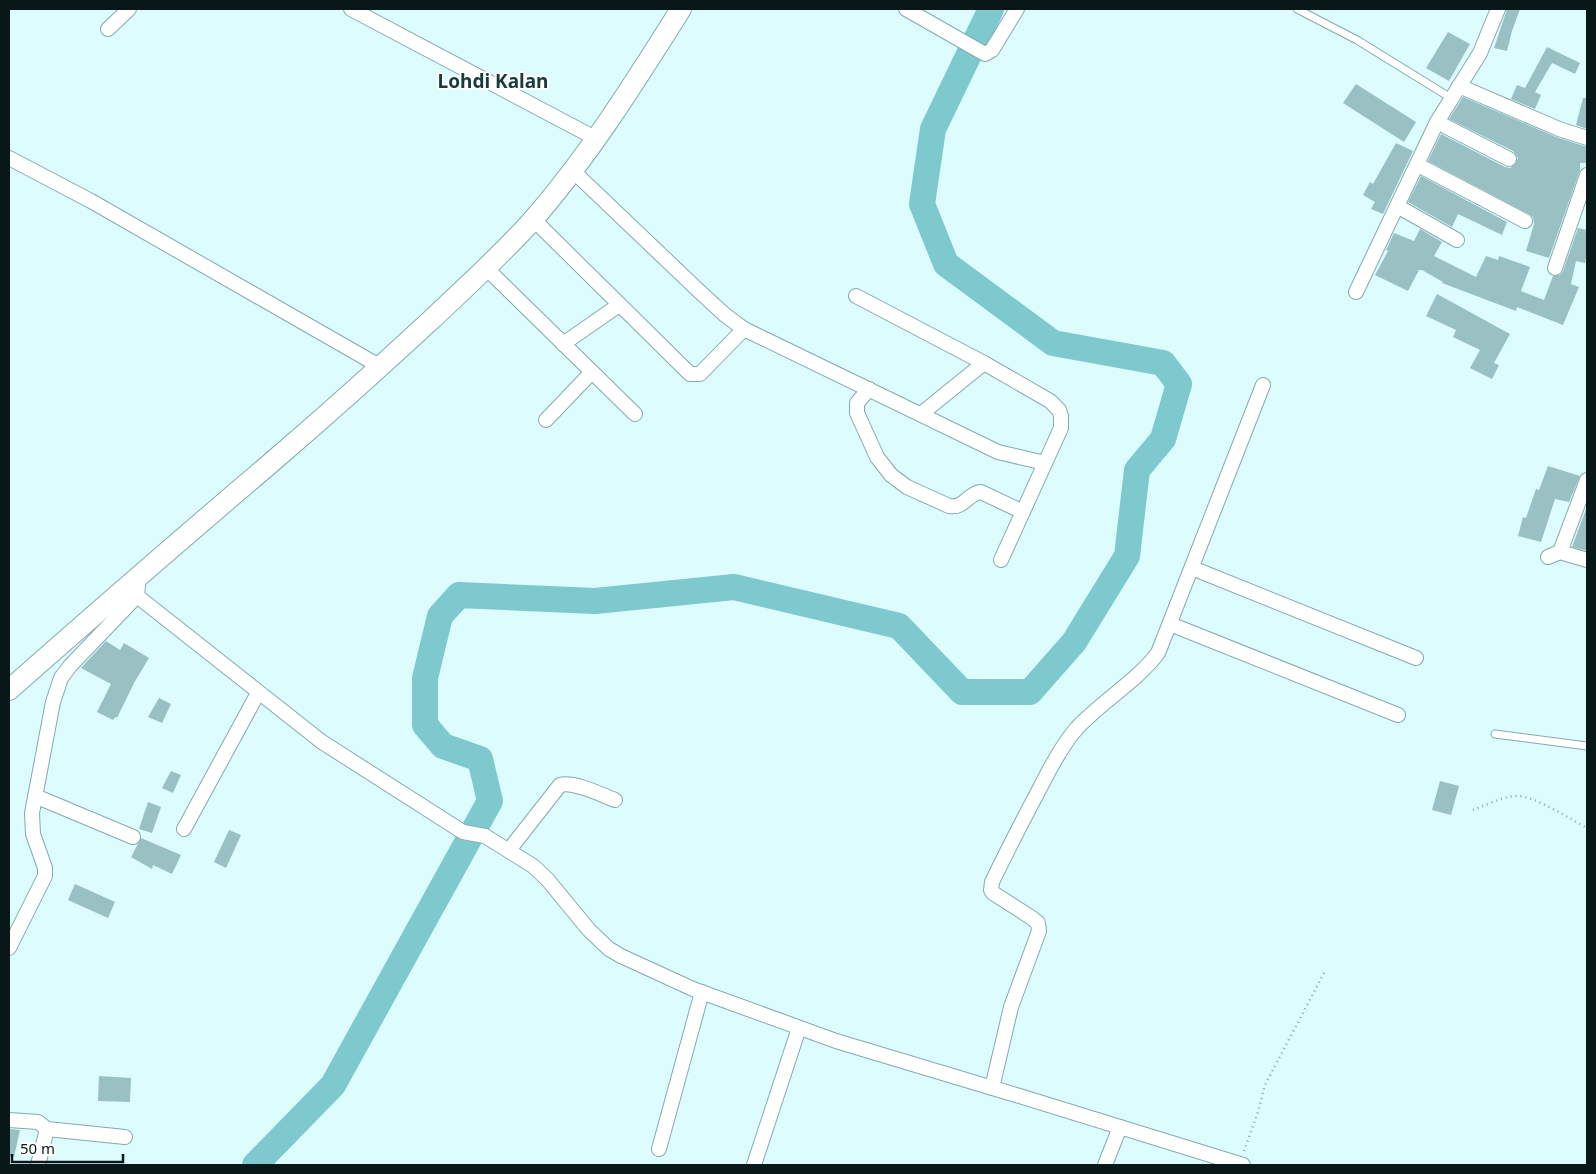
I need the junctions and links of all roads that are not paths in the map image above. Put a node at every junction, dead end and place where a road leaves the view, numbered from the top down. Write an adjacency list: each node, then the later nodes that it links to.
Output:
1 (129, 9): 8 (street)
2 (351, 9): 12 (street)
3 (681, 9): 12 (street)
4 (906, 9): 5 (street)
5 (1017, 9)
6 (1297, 9): 10 (lane)
7 (1498, 9): 9 (street)
8 (108, 29)
9 (1459, 86): 10 (street); 13 (street)
10 (1451, 98): 11 (street)
11 (1437, 122): 15 (street); 16 (street)
12 (595, 138): 17 (street)
13 (1587, 138)
14 (9, 158): 31 (street)
15 (1508, 159)
16 (1418, 165): 19 (street); 21 (street)
17 (572, 170): 20 (street); 28 (street)
18 (1587, 175): 24 (street)
19 (1397, 206): 22 (street); 25 (street)
20 (533, 220): 23 (street); 27 (street)
21 (1525, 221)
22 (1457, 240)
23 (486, 268): 29 (street); 31 (street)
24 (1555, 268)
25 (1356, 292)
26 (856, 296): 30 (street)
27 (619, 305): 28 (street); 29 (street)
28 (744, 328): 34 (street)
29 (563, 344): 32 (street)
30 (984, 363): 36 (street); 38 (street)
31 (381, 367): 44 (street)
32 (592, 372): 35 (street); 37 (street)
33 (1263, 385): 43 (street)
34 (869, 389): 36 (street); 40 (street)
35 (635, 414)
36 (921, 414): 38 (street)
37 (546, 420)
38 (1045, 463): 40 (street)
39 (1583, 478): 42 (street)
40 (1023, 512): 41 (street)
41 (1001, 560)
42 (1587, 560)
43 (1192, 568): 46 (street); 47 (street)
44 (140, 575): 45 (street); 48 (street)
45 (137, 596): 49 (street); 53 (street)
46 (1170, 624): 50 (street); 61 (street)
47 (1416, 658)
48 (9, 690)
49 (258, 692): 55 (street); 57 (street)
50 (1398, 715)
51 (1495, 734): 52 (lane)
52 (1587, 746)
53 (35, 796): 56 (street); 58 (street)
54 (615, 800): 57 (street)
55 (184, 829)
56 (133, 837)
57 (509, 850): 59 (street)
58 (9, 948)
59 (702, 992): 60 (street); 66 (street)
60 (799, 1028): 61 (street); 69 (street)
61 (992, 1088): 63 (street)
62 (9, 1120): 64 (street)
63 (1120, 1127): 67 (street); 70 (street)
64 (47, 1129): 65 (street); 68 (street)
65 (125, 1137)
66 (659, 1149)
67 (1223, 1162): 71 (street)
68 (38, 1165)
69 (754, 1165)
70 (1104, 1165)
71 (1241, 1165)

